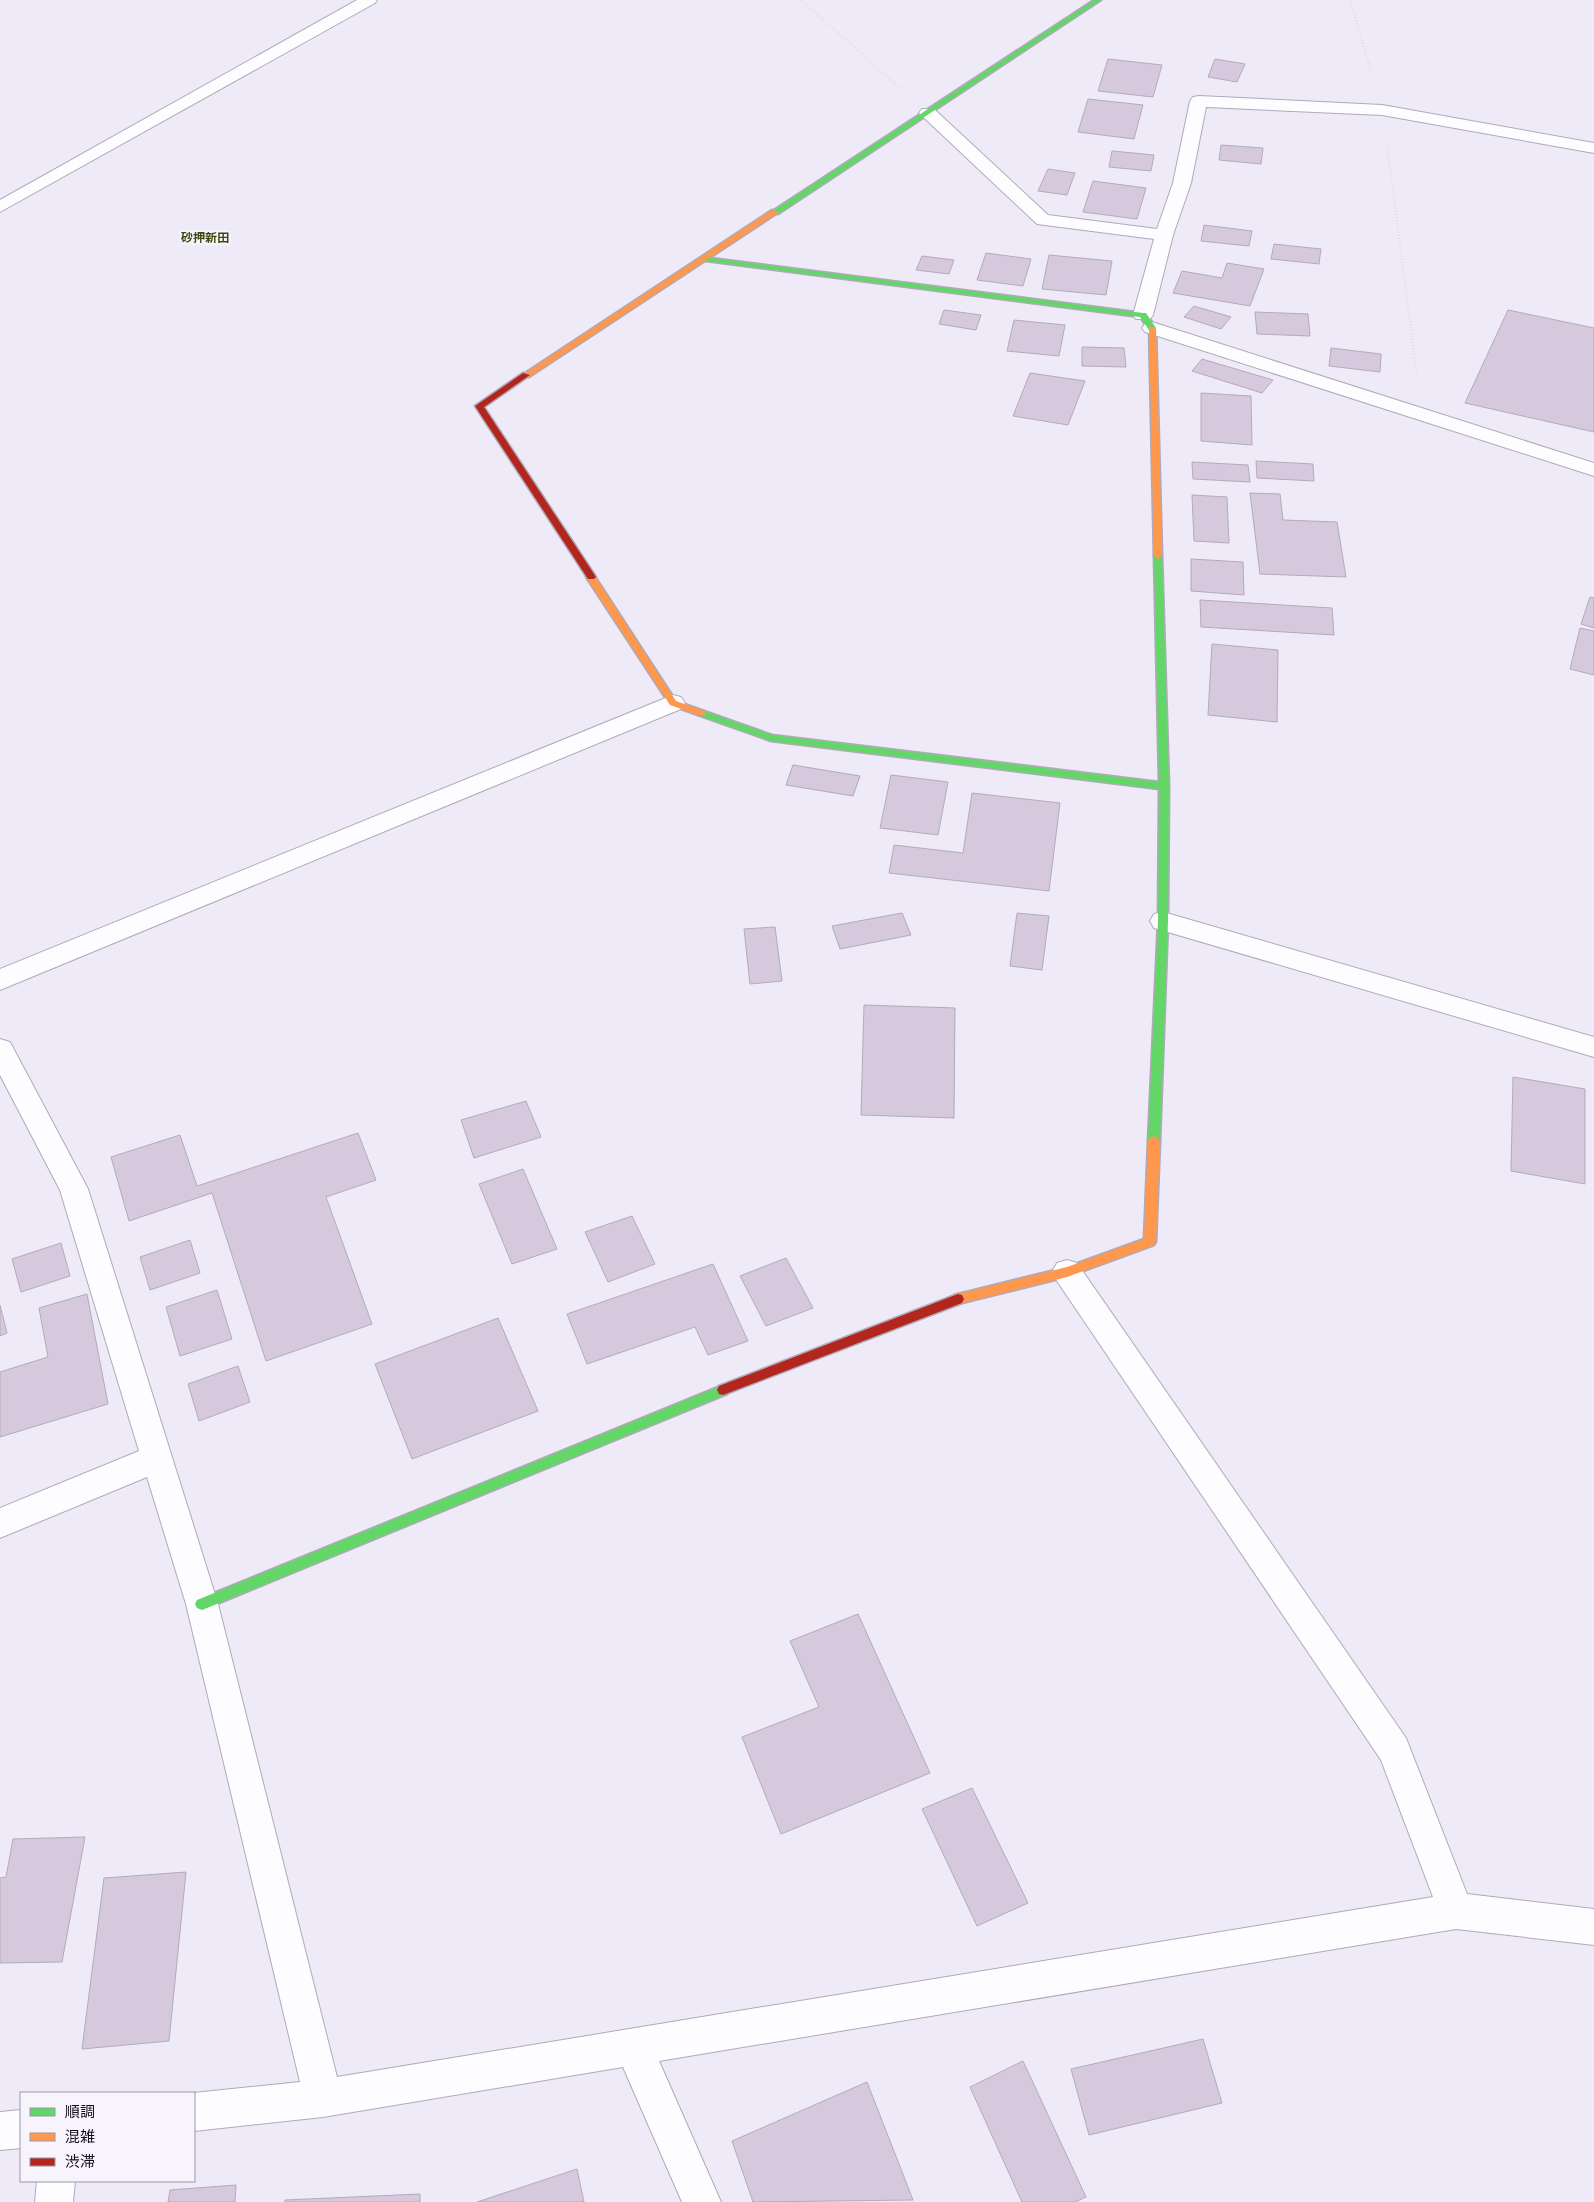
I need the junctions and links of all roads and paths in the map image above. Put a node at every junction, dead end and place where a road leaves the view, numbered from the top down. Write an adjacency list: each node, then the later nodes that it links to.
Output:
1 (369, 0): 8 (street)
2 (801, 0): 6 (path)
3 (1098, 0): 6 (street)
4 (1350, 0): 5 (path)
5 (1382, 110): 7 (street); 9 (street); 12 (path)
6 (928, 113): 9 (street); 10 (street)
7 (1594, 148)
8 (0, 207)
9 (1164, 235): 11 (street)
10 (706, 259): 11 (street); 14 (street)
11 (1147, 321): 12 (street); 15 (street)
12 (1422, 415): 13 (street)
13 (1594, 470)
14 (673, 703): 15 (street); 17 (street)
15 (1164, 786): 16 (street)
16 (1163, 921): 18 (street); 20 (street)
17 (0, 980)
18 (1594, 1047)
19 (0, 1049): 21 (street)
20 (1067, 1272): 23 (street); 24 (street)
21 (156, 1458): 22 (street); 23 (street)
22 (0, 1522)
23 (202, 1604): 27 (street)
24 (1456, 1911): 25 (street); 26 (street)
25 (1594, 1927)
26 (632, 2047): 27 (street); 33 (street)
27 (323, 2098): 28 (street)
28 (195, 2112)
29 (20, 2129): 30 (street)
30 (0, 2131)
31 (56, 2182): 32 (street)
32 (54, 2202)
33 (702, 2202)

